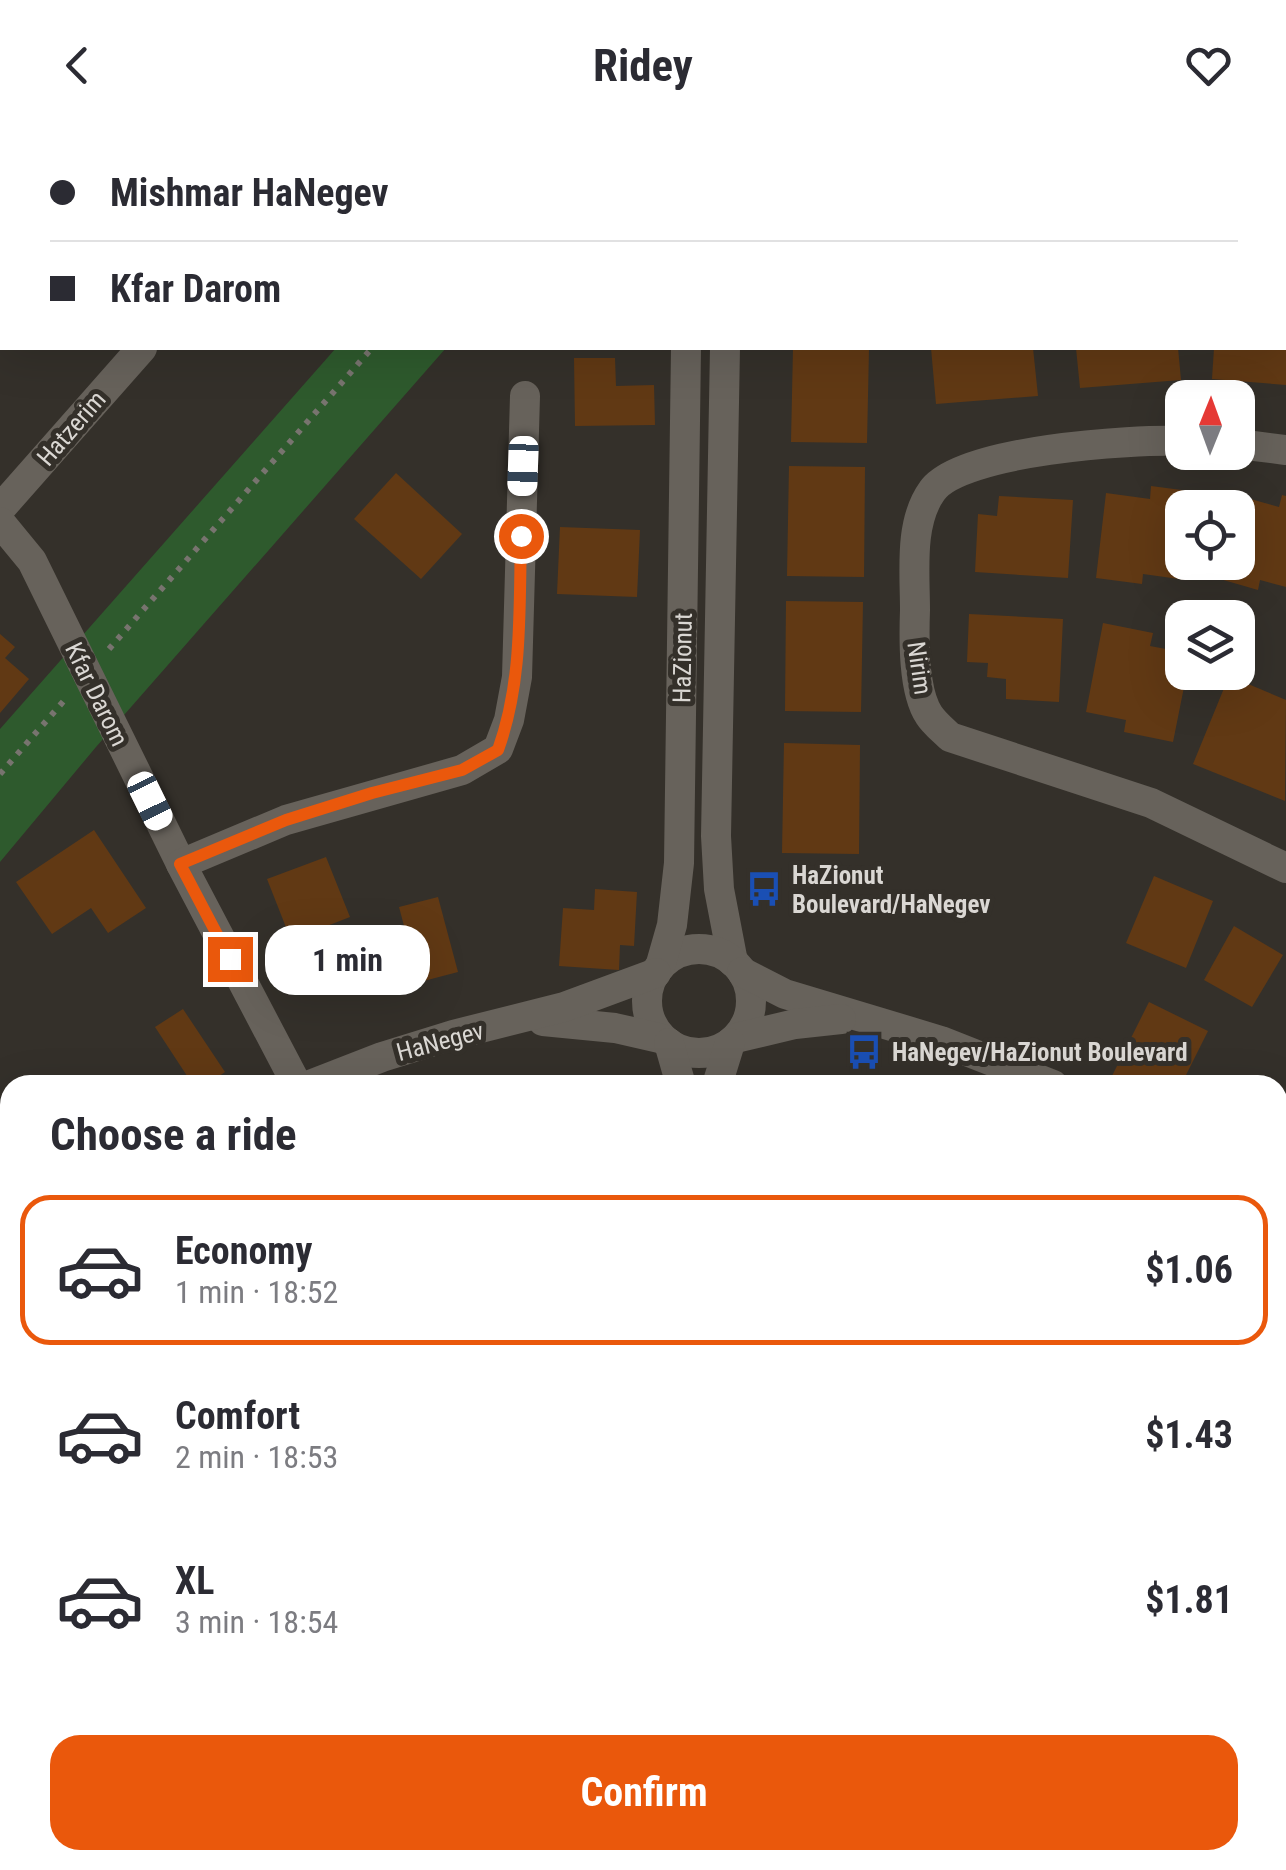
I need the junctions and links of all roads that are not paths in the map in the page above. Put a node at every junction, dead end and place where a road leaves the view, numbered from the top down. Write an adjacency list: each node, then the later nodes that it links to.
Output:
1 (140, 350): 8 (street, Hatzerim)
2 (686, 350): 13 (street, HaZionut)
3 (725, 350): 12 (street, HaZionut)
4 (525, 396): 10 (street)
5 (1165, 442): 11 (street, Nirim)
6 (1255, 446): 7 (street)
7 (1286, 450)
8 (0, 510)
9 (0, 522): 10 (street, Kfar Darom)
10 (180, 864): 18 (street, Kfar Darom)
11 (1286, 868)
12 (737, 967): 13 (street); 14 (street); 17 (street)
13 (658, 970): 15 (street, HaNegev); 16 (street)
14 (859, 1018): 17 (street); 22 (street)
15 (514, 1021): 16 (street, HaNegev); 19 (street, HaNegev)
16 (666, 1041): 17 (street); 20 (street)
17 (733, 1041): 21 (street)
18 (292, 1075)
19 (336, 1075)
20 (678, 1075)
21 (721, 1075)
22 (1014, 1075)

